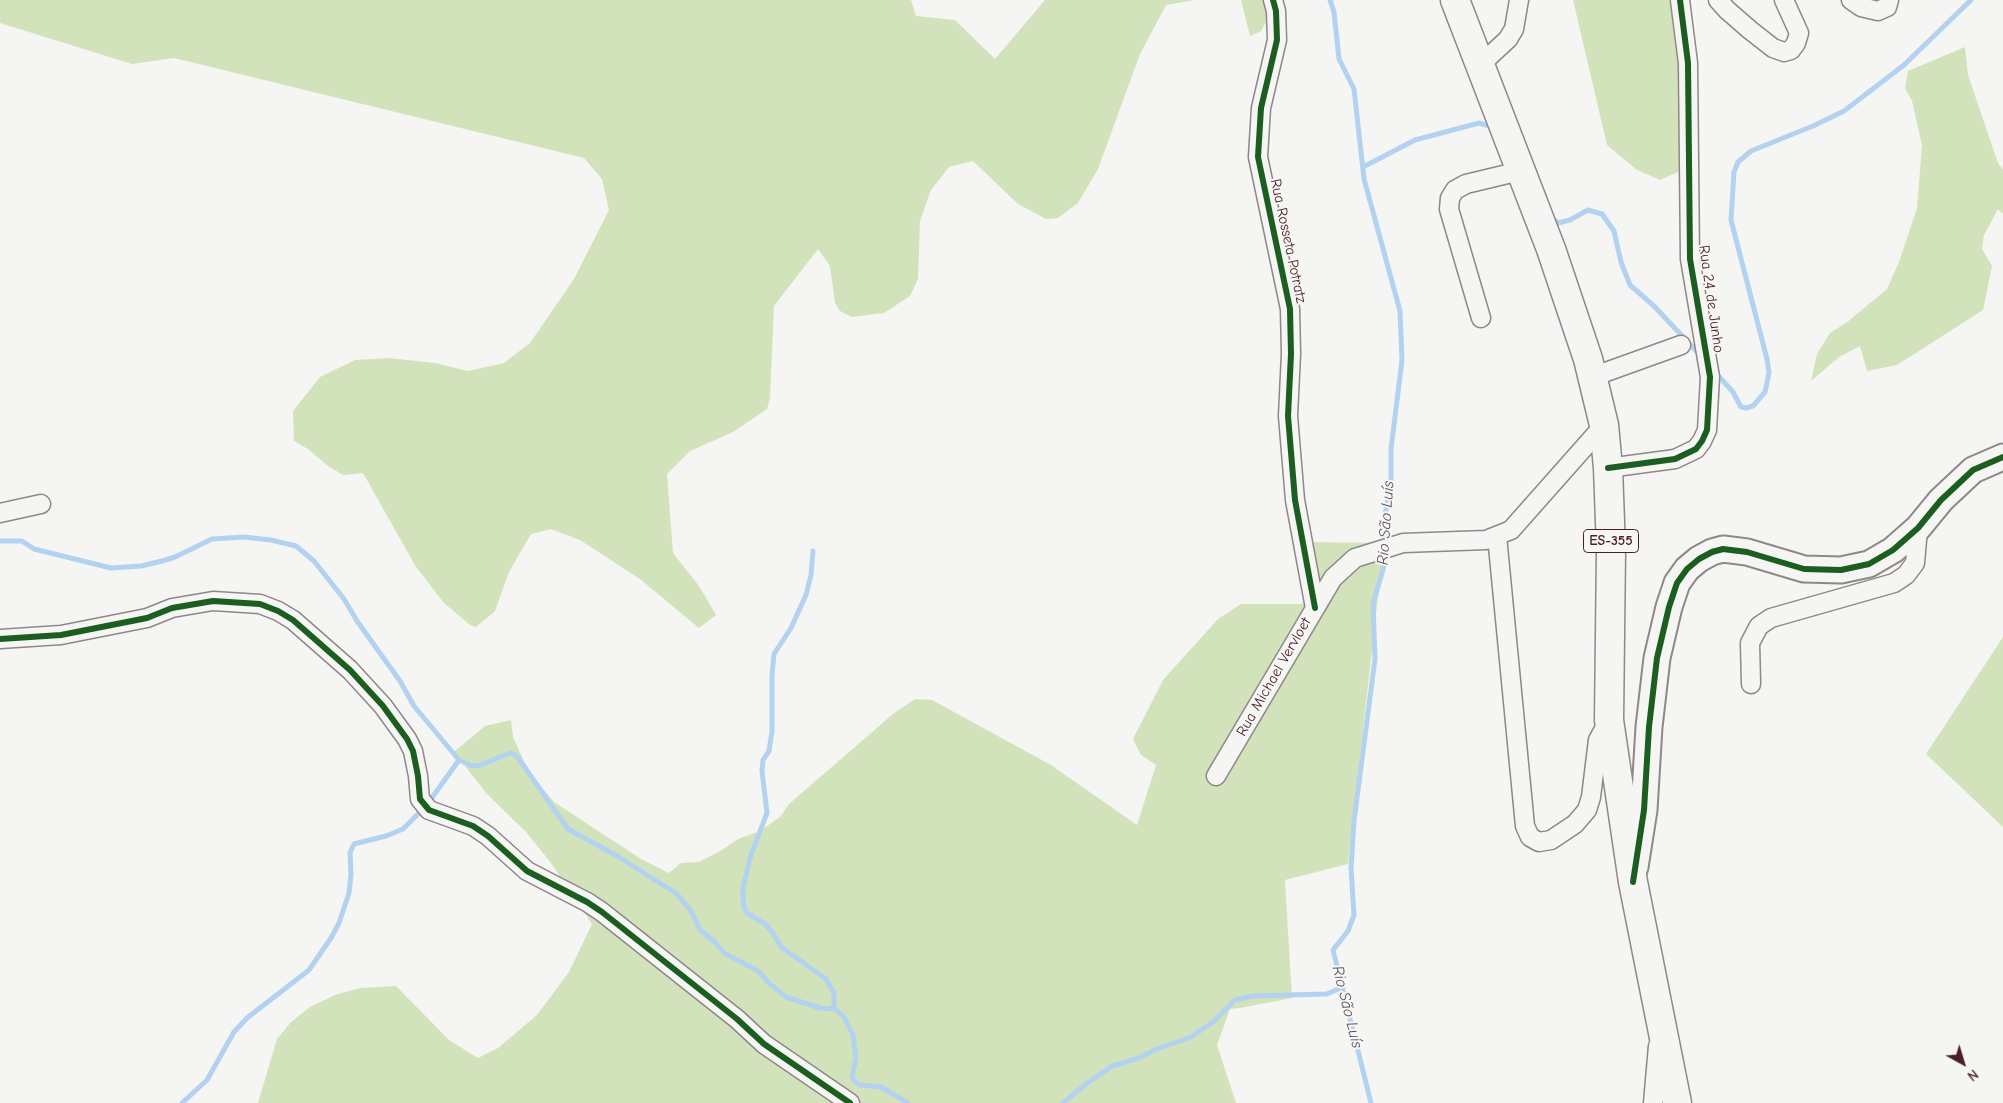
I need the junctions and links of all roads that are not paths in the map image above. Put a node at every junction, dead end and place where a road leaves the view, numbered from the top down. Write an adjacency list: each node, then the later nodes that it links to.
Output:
1 (1274, 0): 21 (street, Rua Rosseta Potratz)
2 (1455, 0): 9 (main road, ES-355)
3 (1519, 0): 9 (street)
4 (1680, 0): 16 (street, Rua 24 de Junho)
5 (1718, 0): 6 (street)
6 (1784, 0)
7 (1851, 0): 8 (street)
8 (1889, 0)
9 (1480, 65): 10 (main road, ES-355)
10 (1520, 171): 11 (street); 13 (main road, ES-355)
11 (1481, 318)
12 (1681, 345): 13 (street)
13 (1592, 377): 14 (main road, ES-355)
14 (1604, 425): 16 (main road, ES-355); 20 (street, Rua Michael Vervloet)
15 (2003, 457): 19 (street)
16 (1608, 468): 24 (main road, ES-355)
17 (41, 504): 18 (street)
18 (0, 513)
19 (1918, 528): 23 (street); 26 (street)
20 (1497, 536): 21 (street, Rua Michael Vervloet); 24 (street)
21 (1315, 608): 25 (street, Rua Michael Vervloet)
22 (0, 639): 28 (street)
23 (1751, 684)
24 (1609, 720): 26 (main road, ES-355)
25 (1216, 776)
26 (1633, 882): 27 (main road, ES-355)
27 (1660, 1025): 29 (street); 30 (main road, ES-355)
28 (850, 1103)
29 (1653, 1103)
30 (1677, 1103)

